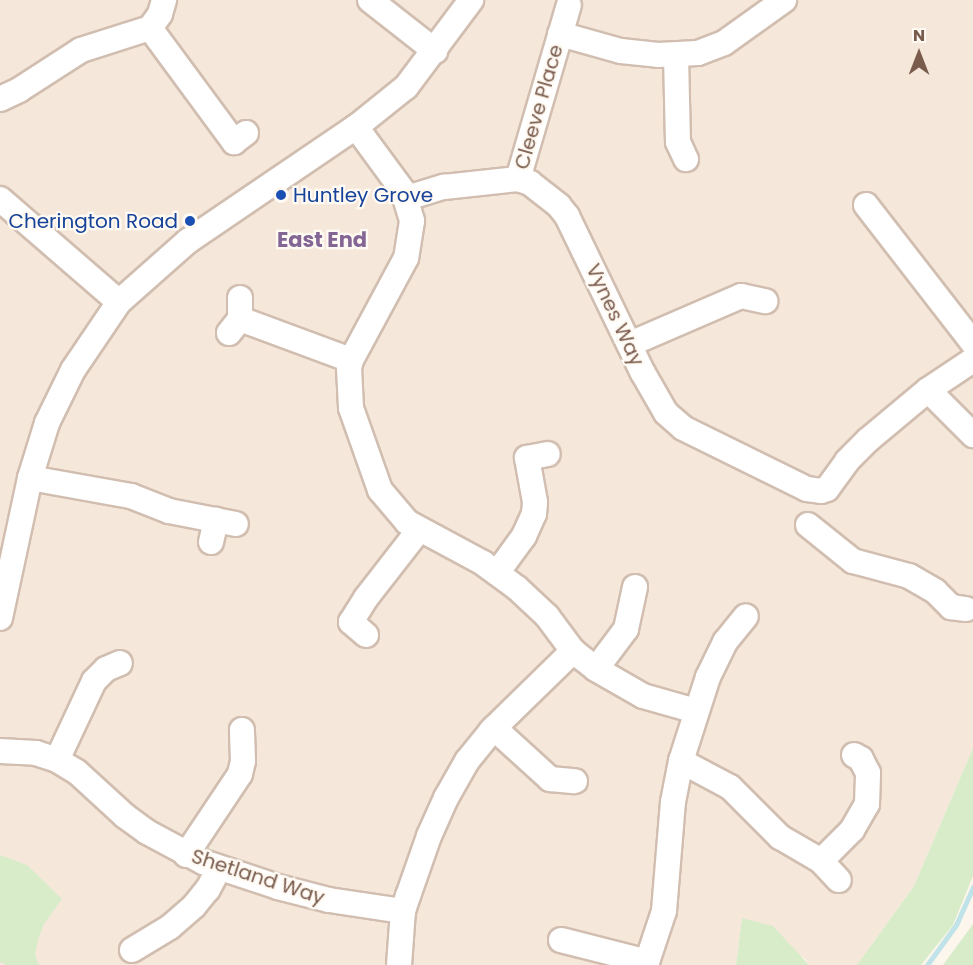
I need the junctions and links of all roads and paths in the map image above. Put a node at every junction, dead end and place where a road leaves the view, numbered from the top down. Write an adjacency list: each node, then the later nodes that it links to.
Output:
1 (164, 0): 6 (street)
2 (370, 0): 8 (street)
3 (471, 0): 8 (street)
4 (784, 0): 9 (street, Cleeve Place)
5 (569, 5): 7 (street, Cleeve Place)
6 (150, 28): 10 (street); 12 (street)
7 (560, 34): 9 (street, Cleeve Place); 14 (street, Cleeve Place)
8 (435, 51): 11 (street)
9 (676, 55): 13 (street)
10 (0, 99)
11 (356, 127): 15 (street); 19 (street)
12 (246, 133)
13 (675, 149)
14 (518, 179): 15 (street); 22 (street, Vynes Way)
15 (407, 198): 23 (street)
16 (0, 199): 19 (street)
17 (866, 205): 21 (street)
18 (754, 294): 22 (street)
19 (119, 302): 28 (street)
20 (236, 317): 23 (street)
21 (973, 343)
22 (630, 344): 29 (street, Vynes Way)
23 (351, 360): 31 (street)
24 (973, 360): 25 (street)
25 (928, 390): 26 (street); 29 (street)
26 (973, 435)
27 (548, 454): 32 (street)
28 (30, 478): 30 (street); 35 (street)
29 (820, 491): 34 (street)
30 (221, 529)
31 (419, 530): 32 (street); 37 (street)
32 (497, 573): 38 (street)
33 (636, 585): 40 (street)
34 (955, 611)
35 (0, 618)
36 (742, 630): 41 (street)
37 (366, 635)
38 (573, 651): 40 (street); 42 (street)
39 (105, 662): 46 (street)
40 (596, 669): 41 (street)
41 (696, 711): 47 (street)
42 (494, 728): 48 (street); 53 (street)
43 (242, 730): 49 (street)
44 (0, 751): 46 (street, Shetland Way)
45 (854, 755): 50 (street)
46 (57, 760): 49 (street, Shetland Way)
47 (681, 761): 50 (street); 56 (street)
48 (575, 781)
49 (186, 855): 51 (street, Shetland Way)
50 (821, 861): 52 (street)
51 (219, 868): 53 (street, Shetland Way); 55 (street)
52 (839, 880)
53 (404, 911): 57 (street)
54 (561, 940): 56 (street)
55 (132, 950)
56 (647, 964)
57 (399, 965)

